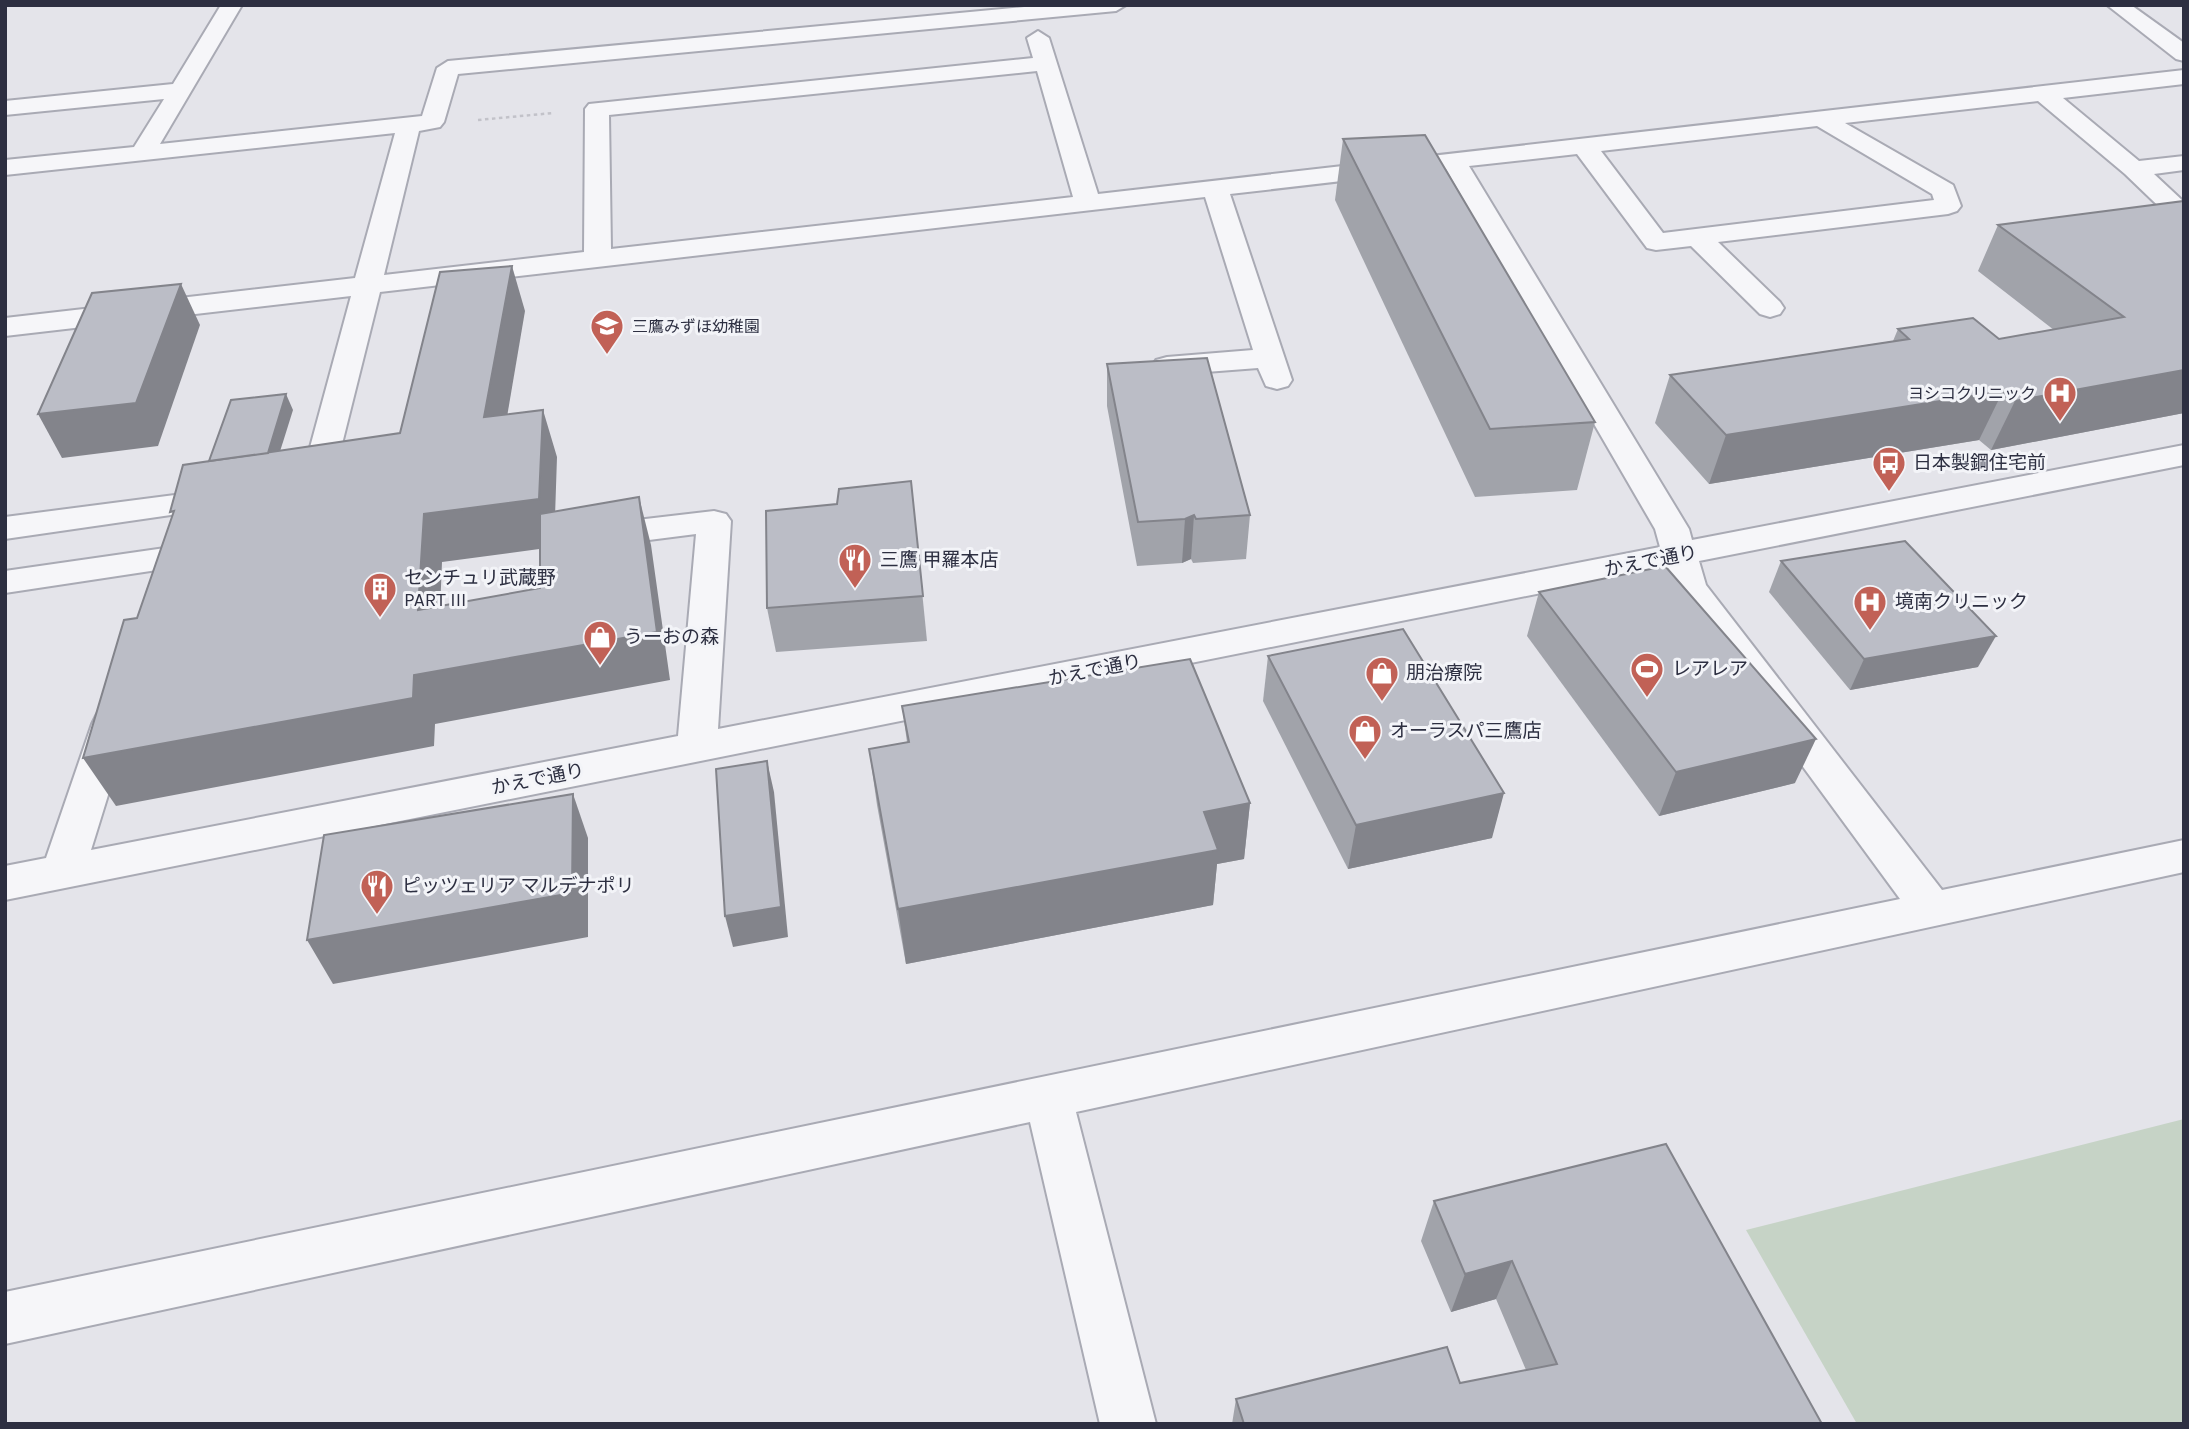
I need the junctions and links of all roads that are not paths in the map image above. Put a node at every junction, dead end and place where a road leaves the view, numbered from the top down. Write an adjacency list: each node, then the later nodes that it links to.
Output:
1 (232, 5): 8 (street)
2 (2118, 5): 5 (street)
3 (1108, 6): 4 (street)
4 (1031, 15): 6 (street); 12 (street)
5 (2184, 54)
6 (1046, 63): 20 (street); 23 (street)
7 (2184, 77): 9 (street)
8 (181, 90): 10 (street); 14 (street)
9 (2043, 93): 11 (street); 18 (street)
10 (5, 108)
11 (1823, 120): 13 (street); 22 (street)
12 (421, 123): 14 (street); 24 (street)
13 (1584, 146): 15 (street); 22 (street)
14 (143, 152): 17 (street)
15 (1453, 160): 19 (street); 32 (street)
16 (2184, 163): 18 (street)
17 (5, 168)
18 (2134, 169): 21 (street)
19 (1215, 188): 20 (street); 27 (street)
20 (1088, 204): 23 (street)
21 (2184, 216)
22 (1699, 239): 25 (street)
23 (598, 259): 24 (street)
24 (370, 285): 26 (street); 29 (street)
25 (1770, 308)
26 (5, 327)
27 (1167, 366)
28 (2184, 455): 32 (street, かえで通り)
29 (185, 504): 30 (street); 33 (street)
30 (5, 528)
31 (580, 537): 37 (street)
32 (1680, 555): 37 (street, かえで通り); 41 (street)
33 (166, 559): 34 (street); 35 (street)
34 (5, 582)
35 (152, 599)
36 (122, 692): 39 (street)
37 (697, 747): 39 (street, かえで通り)
38 (2184, 856): 41 (street)
39 (63, 872): 40 (street, かえで通り)
40 (5, 883)
41 (1933, 910): 42 (street)
42 (1049, 1099): 43 (street); 44 (street)
43 (5, 1318)
44 (1128, 1424)

